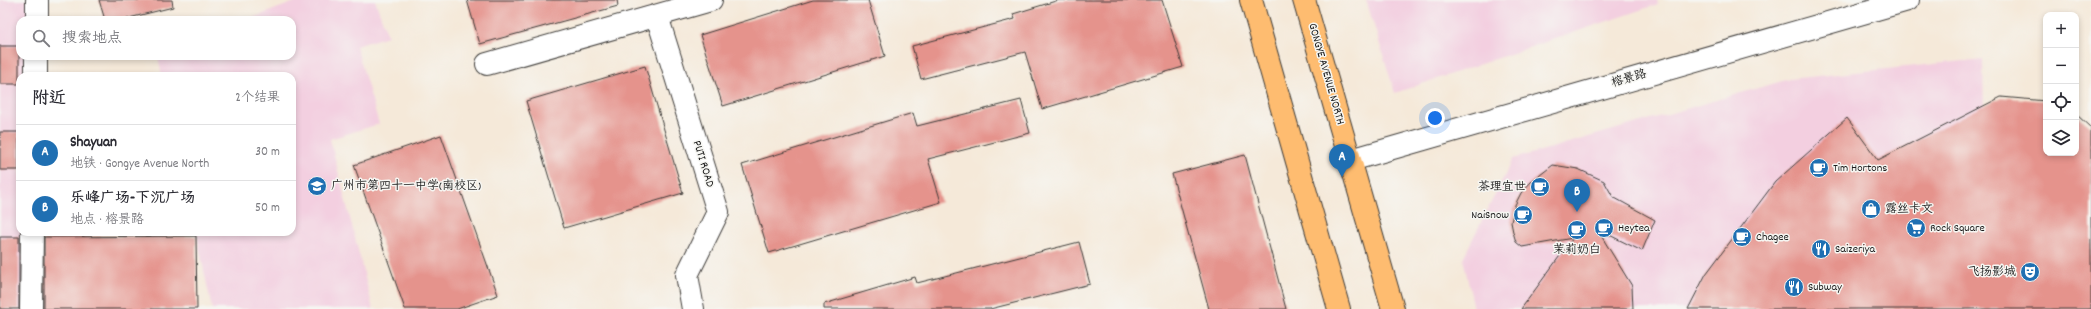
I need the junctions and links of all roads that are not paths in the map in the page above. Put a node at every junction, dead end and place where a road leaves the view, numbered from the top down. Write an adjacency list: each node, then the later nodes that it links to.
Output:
1 (37, 0): 6 (street)
2 (710, 0): 7 (street)
3 (1251, 0): 15 (main road)
4 (1304, 0): 11 (main road, GONGYE AVENUE NORTH)
5 (1908, 0): 11 (street, 榕景路)
6 (37, 16)
7 (657, 16): 9 (street); 14 (street, PUTI ROAD)
8 (36, 60): 10 (street)
9 (487, 64)
10 (36, 72)
11 (1351, 160): 16 (main road, GONGYE AVENUE NORTH)
12 (32, 236): 13 (street)
13 (31, 309)
14 (693, 309)
15 (1339, 309)
16 (1393, 309)

